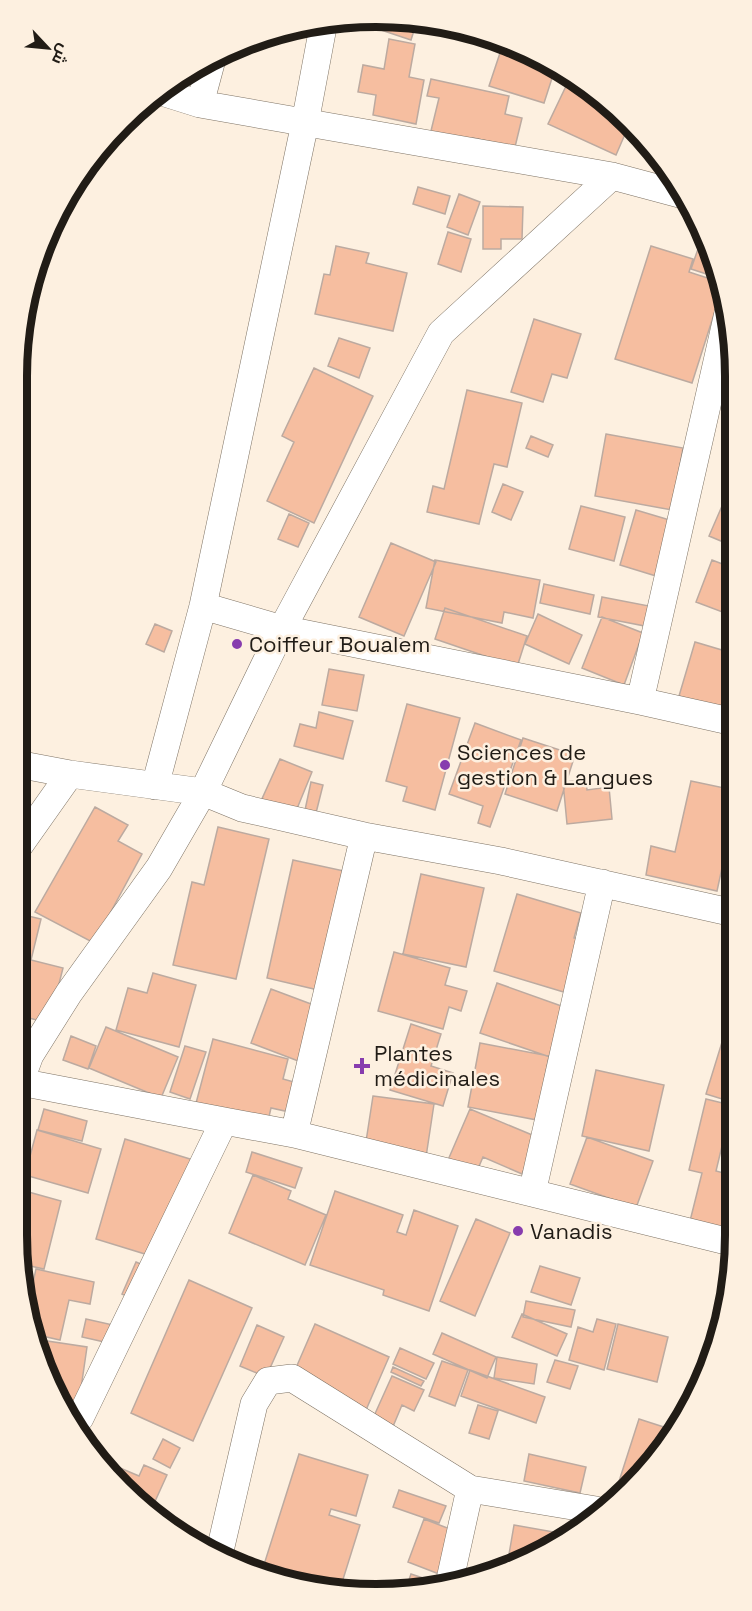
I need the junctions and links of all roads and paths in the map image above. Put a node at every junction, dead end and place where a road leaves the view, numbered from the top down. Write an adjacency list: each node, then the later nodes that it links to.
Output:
1 (322, 31): 5 (street)
2 (208, 71): 4 (street)
3 (170, 95): 4 (street)
4 (200, 104): 5 (street)
5 (305, 123): 6 (street); 9 (street)
6 (612, 176): 7 (street); 10 (street)
7 (672, 192)
8 (723, 337): 11 (street)
9 (203, 606): 10 (street); 15 (street)
10 (282, 629): 11 (street); 16 (street)
11 (640, 700): 12 (street)
12 (725, 721)
13 (27, 766): 14 (street)
14 (70, 774): 15 (street); 17 (street)
15 (155, 786): 16 (street)
16 (203, 792): 18 (street); 21 (street)
17 (27, 834)
18 (364, 836): 19 (street); 24 (street)
19 (602, 883): 20 (street); 25 (street)
20 (725, 911)
21 (27, 1063)
22 (27, 1089): 23 (street)
23 (224, 1121): 24 (street); 27 (street)
24 (294, 1134): 25 (street)
25 (532, 1193): 26 (street)
26 (725, 1242)
27 (80, 1418)
28 (470, 1489): 29 (street); 30 (street); 31 (street)
29 (591, 1509)
30 (221, 1547)
31 (451, 1575)

